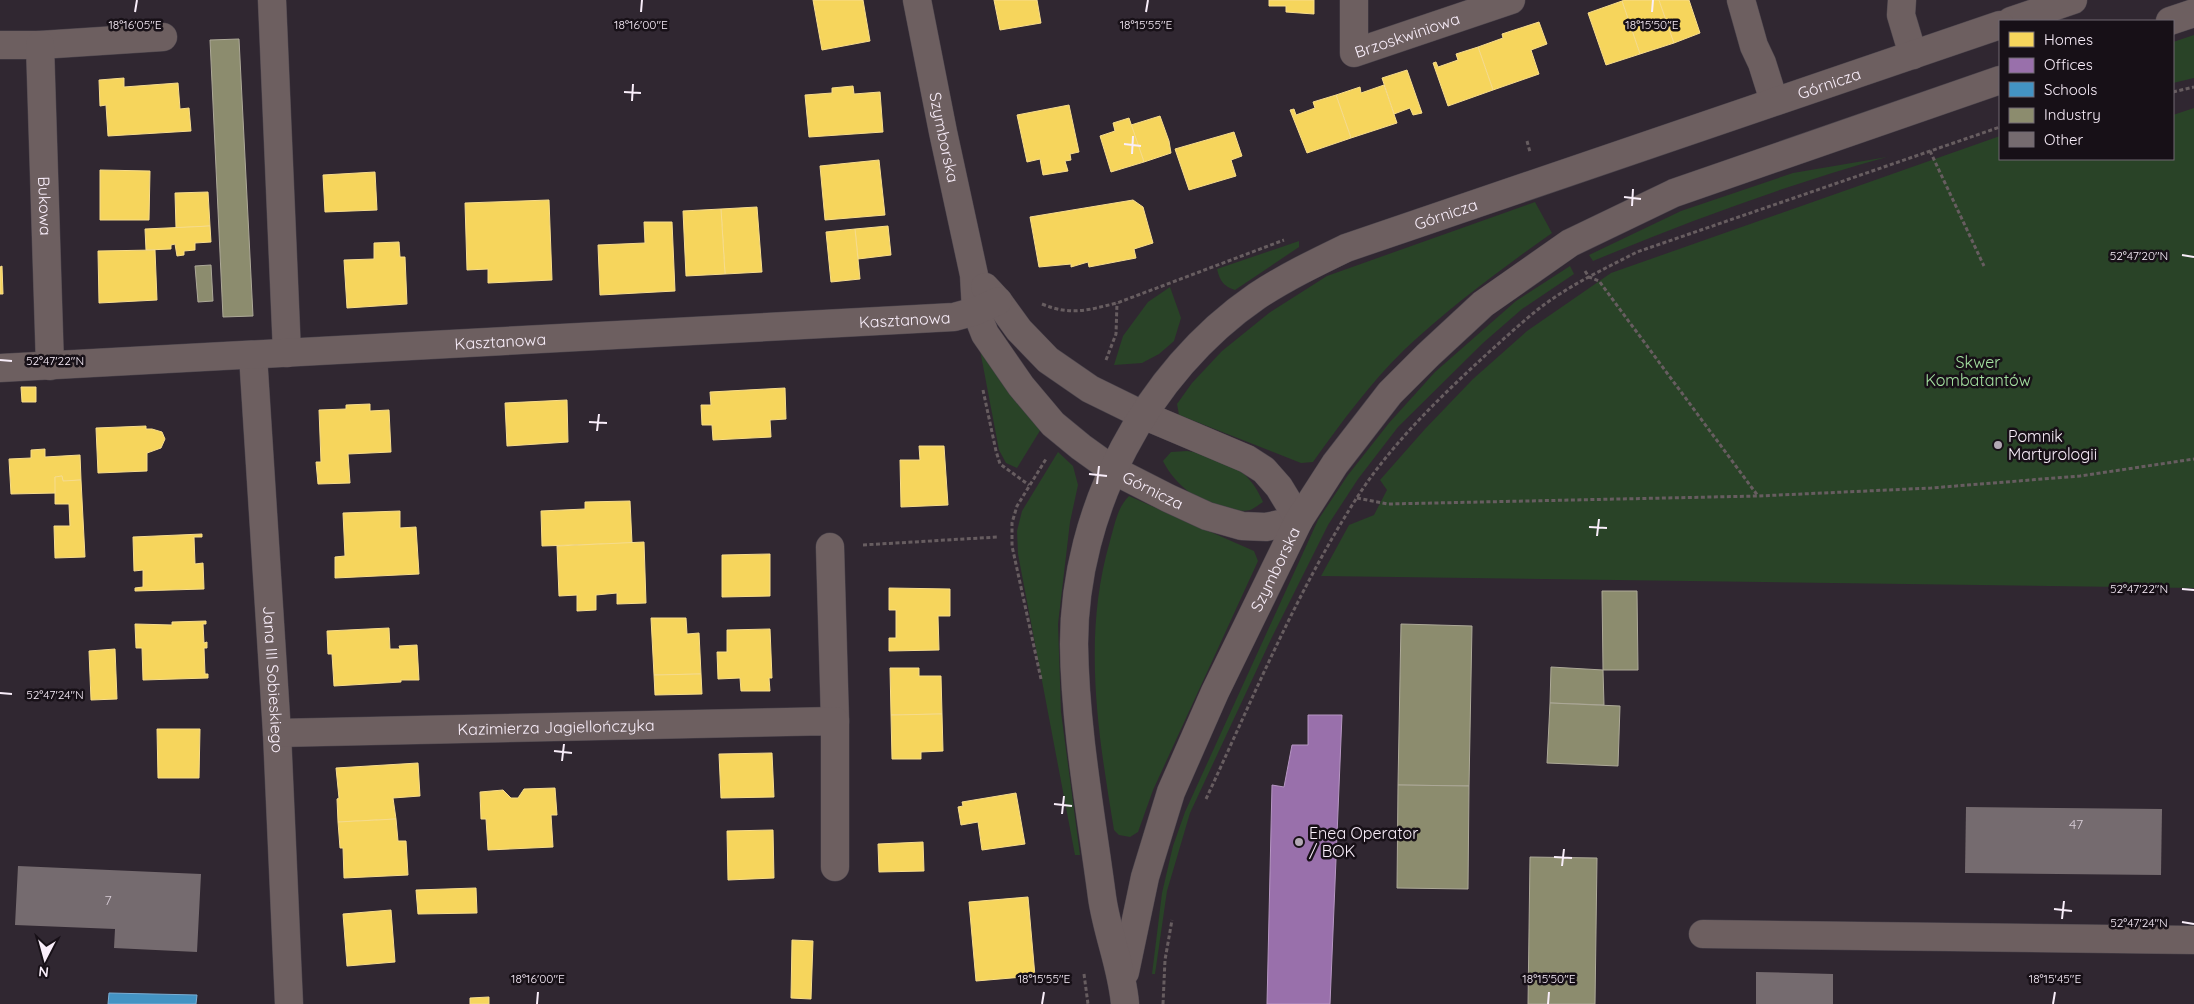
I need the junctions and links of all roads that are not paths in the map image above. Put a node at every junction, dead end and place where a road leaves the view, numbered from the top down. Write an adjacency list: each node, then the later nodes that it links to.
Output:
1 (272, 0): 19 (street)
2 (917, 0): 18 (street, Szymborska)
3 (1354, 0): 4 (street, Brzoskwiniowa)
4 (1511, 0)
5 (1741, 0): 17 (street)
6 (1902, 0): 15 (street)
7 (2073, 0): 9 (street)
8 (2194, 13): 10 (street)
9 (2014, 20)
10 (2173, 20)
11 (1999, 25): 15 (street, Górnicza)
12 (163, 37): 13 (street)
13 (40, 45): 14 (street); 21 (street, Bukowa)
14 (0, 46)
15 (1913, 55): 17 (street, Górnicza)
16 (1999, 80): 25 (street)
17 (1774, 101): 23 (street, Górnicza)
18 (987, 306): 19 (street, Kasztanowa); 23 (street, Szymborska); 24 (street, Szymborska)
19 (287, 353): 20 (street, Kasztanowa)
20 (253, 355): 21 (street, Kasztanowa); 28 (street, Jana III Sobieskiego)
21 (50, 366): 22 (street, Kasztanowa)
22 (0, 368)
23 (1143, 415): 24 (street, Górnicza); 25 (street, Szymborska)
24 (1113, 470): 25 (street, Górnicza); 32 (street, Szymborska)
25 (1299, 520): 32 (street, Szymborska)
26 (830, 547): 27 (street)
27 (835, 721): 28 (street, Kazimierza Jagiellończyka); 29 (street)
28 (277, 733): 33 (street, Jana III Sobieskiego)
29 (835, 867)
30 (1702, 934): 31 (street)
31 (2194, 940)
32 (1124, 992)
33 (289, 1004)

